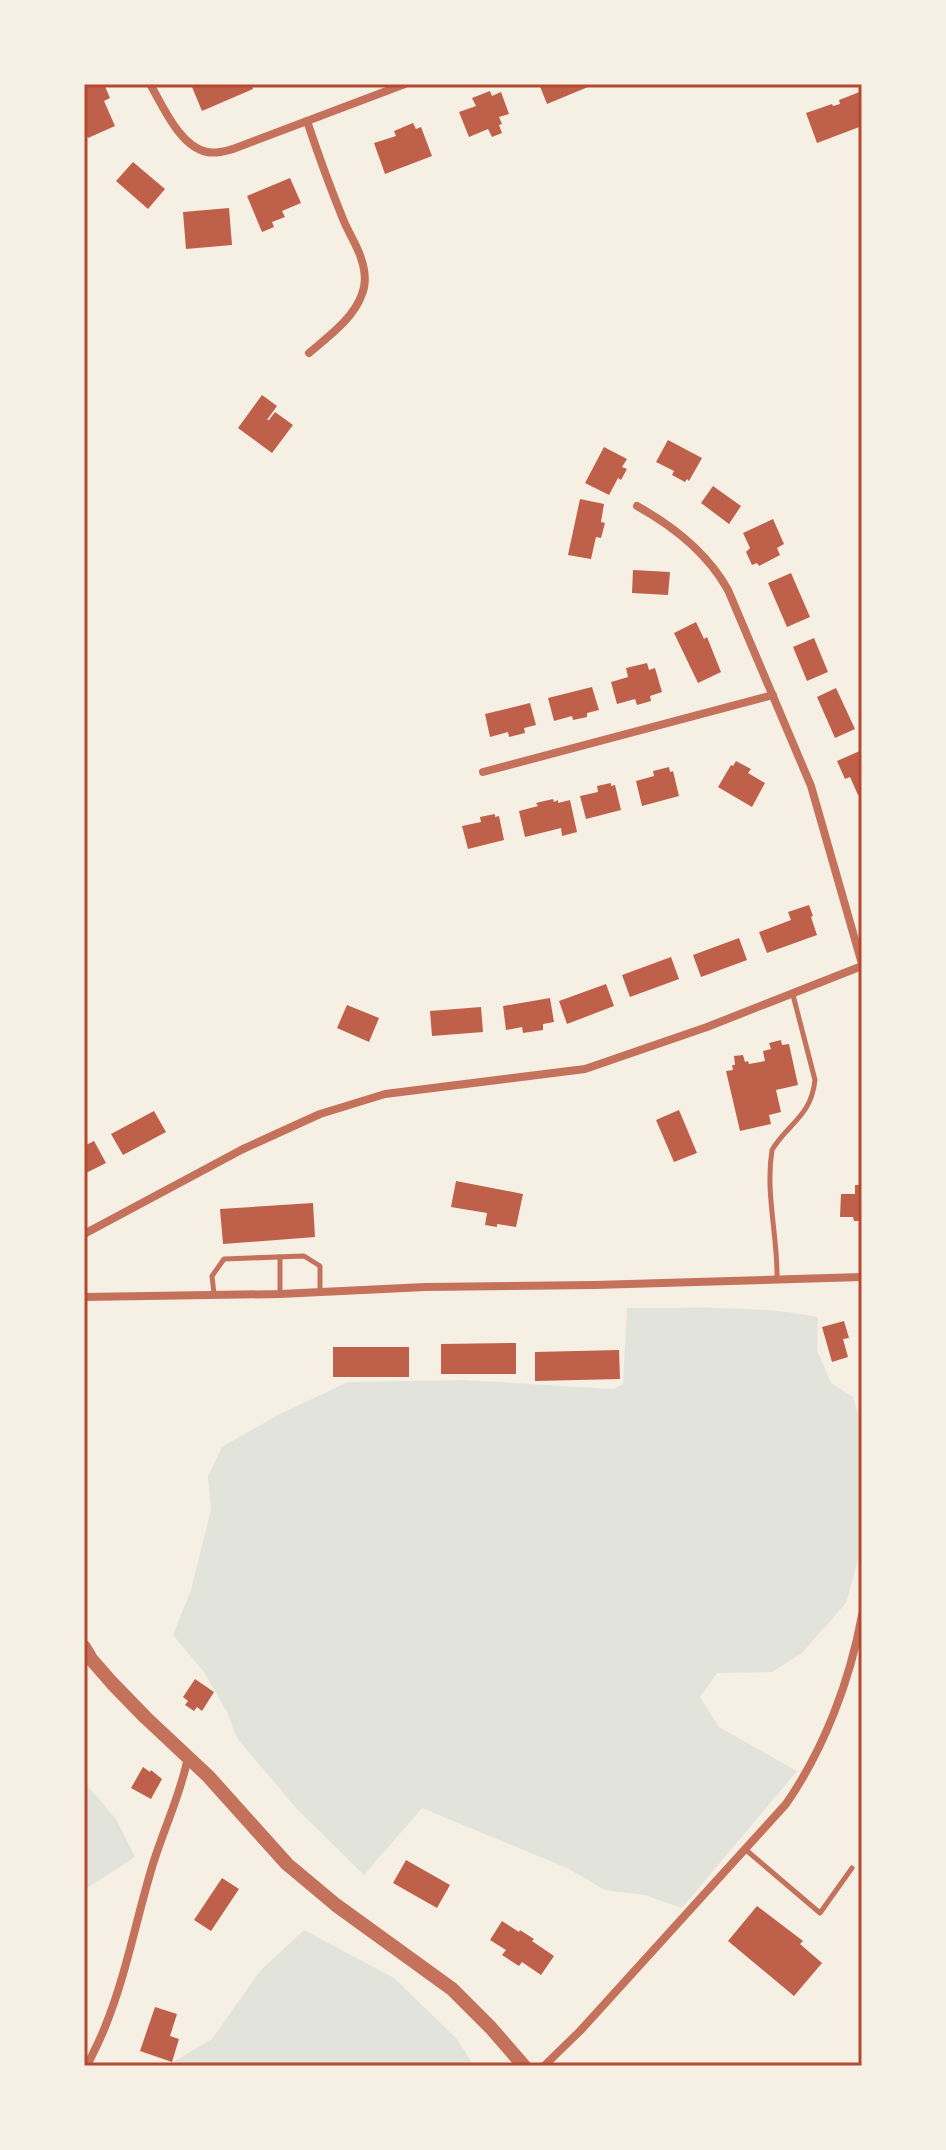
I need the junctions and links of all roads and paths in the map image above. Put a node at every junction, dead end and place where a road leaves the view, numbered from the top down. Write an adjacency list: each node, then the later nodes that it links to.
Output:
1 (150, 84): 3 (street)
2 (405, 84): 3 (street)
3 (307, 121): 4 (street)
4 (309, 353)
5 (637, 506): 6 (street)
6 (773, 695): 7 (street); 8 (street)
7 (483, 772)
8 (862, 965): 9 (street)
9 (793, 995): 10 (street); 13 (lane)
10 (84, 1234)
11 (280, 1257): 14 (lane); 15 (lane); 16 (lane)
12 (862, 1277): 13 (street)
13 (777, 1279): 14 (street)
14 (320, 1291): 15 (street)
15 (280, 1294): 16 (street)
16 (214, 1295): 17 (street)
17 (84, 1297)
18 (862, 1615): 21 (street)
19 (84, 1647): 20 (street)
20 (188, 1757): 23 (street); 24 (street)
21 (746, 1850): 22 (lane); 25 (street)
22 (852, 1868)
23 (87, 2066)
24 (524, 2066)
25 (544, 2066)

